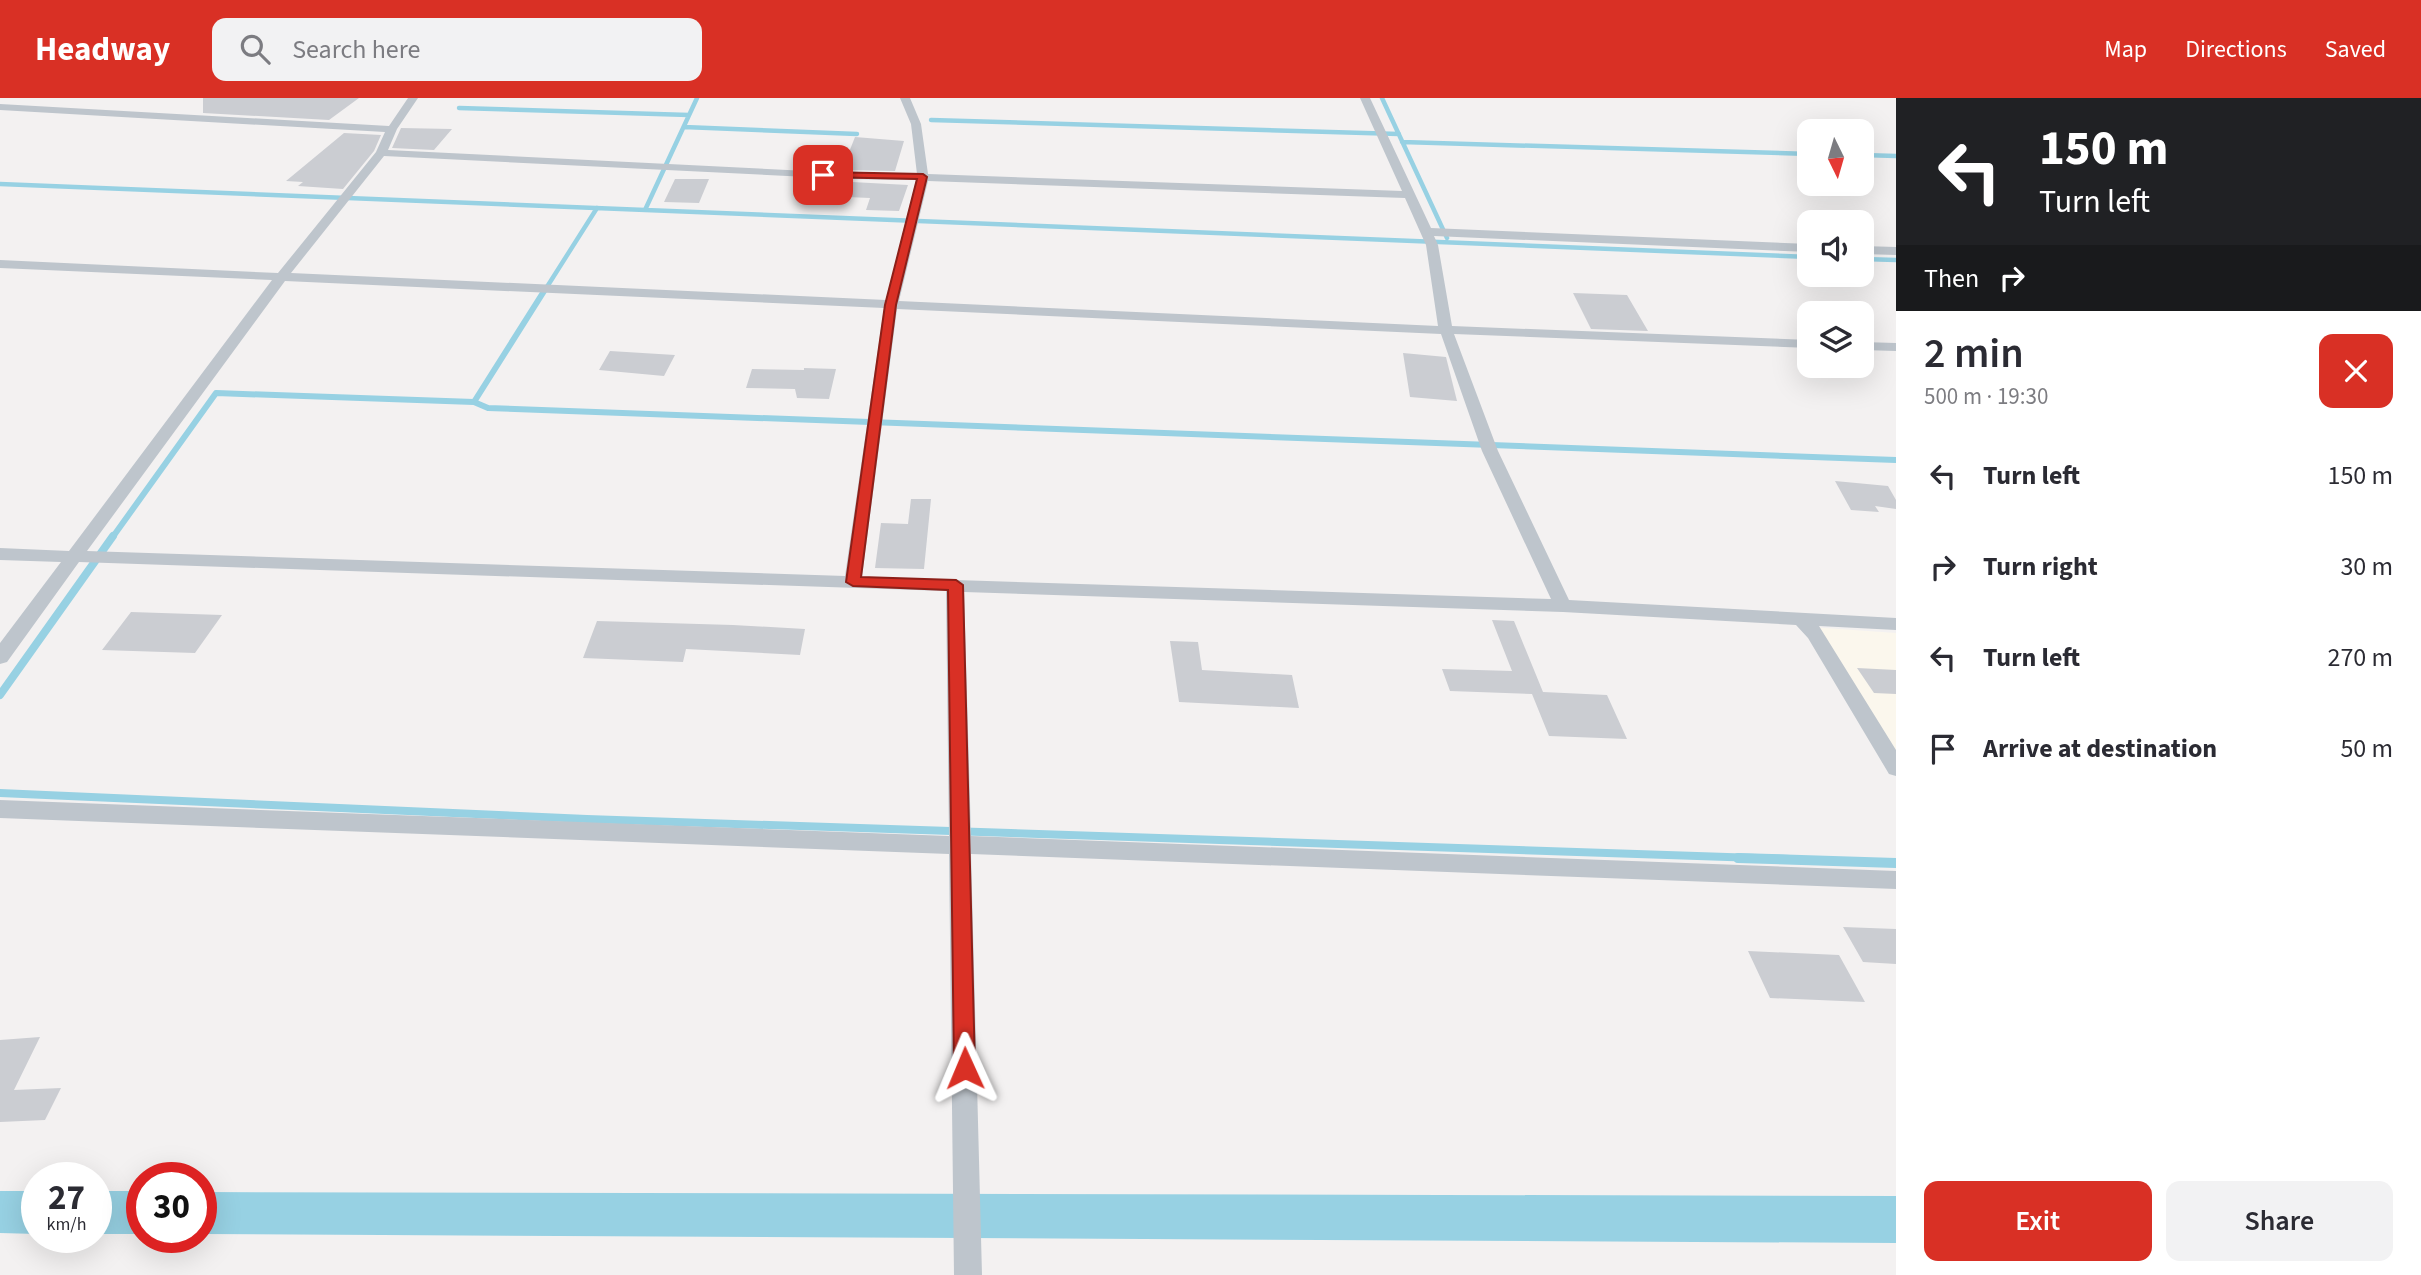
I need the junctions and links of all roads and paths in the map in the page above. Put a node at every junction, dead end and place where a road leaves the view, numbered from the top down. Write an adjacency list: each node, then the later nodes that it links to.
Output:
1 (413, 98): 5 (street)
2 (905, 98): 7 (street)
3 (1366, 98): 8 (street)
4 (0, 107): 5 (street)
5 (392, 129): 6 (street)
6 (380, 153): 7 (street); 14 (street)
7 (923, 177): 8 (street); 15 (street)
8 (1410, 195): 9 (street)
9 (1436, 237): 10 (street); 16 (street)
10 (1797, 248)
11 (1874, 250): 12 (street)
12 (1896, 251)
13 (0, 264): 14 (street)
14 (281, 277): 15 (street); 21 (street)
15 (891, 305): 16 (street); 22 (street)
16 (1446, 330): 17 (street); 24 (street)
17 (1797, 344)
18 (1874, 346): 19 (street)
19 (1896, 347)
20 (0, 554): 21 (street)
21 (91, 557): 22 (street); 27 (street)
22 (853, 582): 23 (street)
23 (956, 585): 24 (street); 30 (street)
24 (1563, 606): 25 (street)
25 (1800, 618): 26 (street); 28 (street)
26 (1896, 624)
27 (0, 657)
28 (1896, 768)
29 (0, 809): 30 (street)
30 (961, 835): 31 (street); 32 (street)
31 (1896, 880)
32 (967, 1268)

